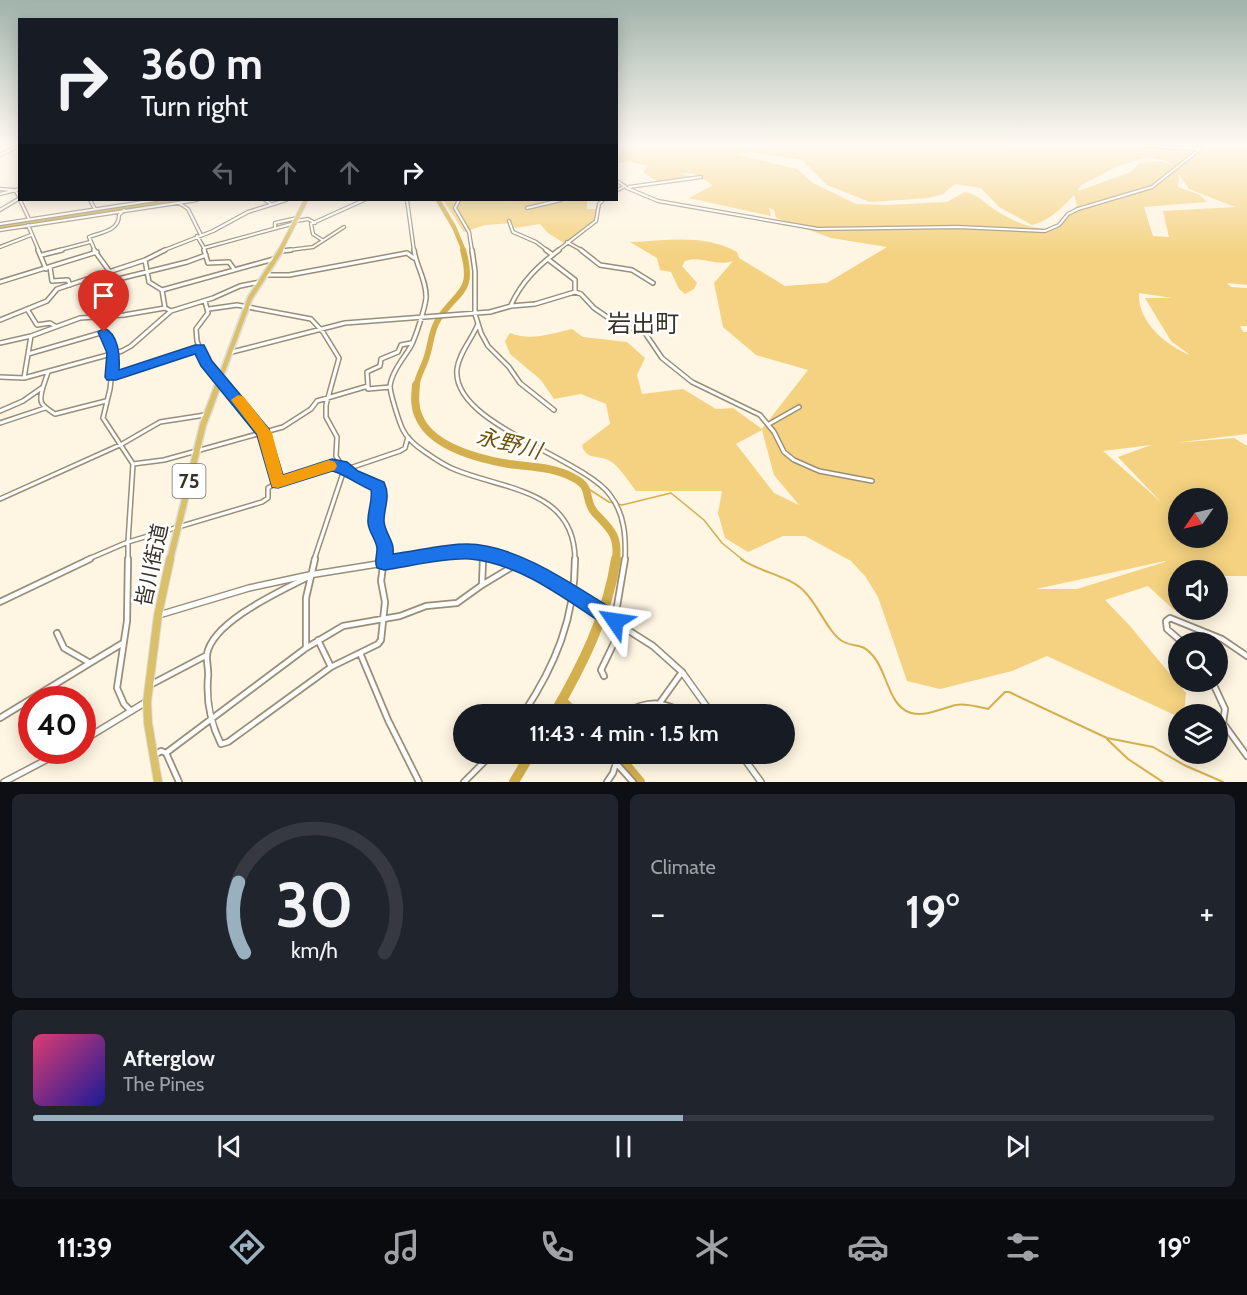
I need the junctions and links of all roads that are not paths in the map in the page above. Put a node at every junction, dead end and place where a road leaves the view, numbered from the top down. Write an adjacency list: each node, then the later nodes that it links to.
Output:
1 (618, 181): 4 (street)
2 (667, 181): 4 (street)
3 (1159, 181): 4 (street)
4 (626, 187): 8 (street)
5 (0, 189): 7 (street)
6 (18, 189): 7 (street)
7 (15, 190): 9 (street); 10 (street)
8 (618, 190)
9 (0, 194)
10 (18, 195)
11 (18, 199): 29 (street)
12 (20, 201): 31 (street)
13 (91, 201): 27 (street)
14 (128, 201): 25 (street)
15 (148, 201): 25 (street)
16 (178, 201): 30 (street); 40 (street)
17 (267, 201): 26 (street)
18 (282, 201): 26 (street)
19 (306, 201): 32 (main road, 皆川街道 / 75)
20 (363, 201): 34 (street)
21 (407, 201): 53 (street)
22 (458, 201): 75 (street)
23 (557, 201): 28 (street)
24 (602, 201): 44 (street)
25 (126, 204): 27 (street); 30 (street)
26 (271, 204): 40 (street)
27 (95, 208): 31 (street)
28 (527, 208)
29 (0, 210)
30 (124, 210): 36 (street); 43 (street)
31 (29, 219): 35 (street); 36 (street)
32 (296, 221): 34 (street); 38 (street); 38 (street); 47 (main road, 皆川街道 / 75)
33 (509, 221): 51 (street)
34 (315, 223): 42 (street)
35 (0, 224)
36 (28, 225): 39 (street); 41 (street)
37 (344, 227): 42 (street)
38 (275, 228): 46 (street)
39 (0, 230)
40 (199, 235): 46 (street); 54 (street)
41 (31, 236): 45 (street); 49 (street)
42 (322, 240): 47 (street)
43 (90, 242): 48 (street); 49 (street)
44 (567, 242): 51 (street); 64 (street)
45 (0, 247)
46 (204, 248): 50 (street)
47 (279, 251): 52 (main road, 皆川街道 / 75)
48 (97, 252): 56 (street); 59 (street)
49 (42, 255): 57 (street)
50 (206, 255): 58 (street); 60 (street)
51 (553, 255): 55 (street)
52 (276, 259): 58 (street); 61 (main road, 皆川街道 / 75)
53 (416, 259): 61 (street); 77 (street)
54 (145, 260): 59 (street); 60 (street)
55 (549, 260): 67 (street); 69 (street)
56 (50, 267): 57 (street); 65 (street)
57 (46, 269): 62 (street)
58 (234, 269): 66 (street)
59 (110, 272): 65 (street)
60 (148, 272): 66 (street); 76 (street)
61 (267, 275): 63 (main road, 皆川街道 / 75)
62 (0, 282)
63 (261, 282): 68 (street); 71 (main road, 皆川街道 / 75)
64 (652, 283)
65 (70, 285): 72 (street)
66 (162, 290): 70 (street)
67 (575, 292): 69 (street); 105 (street)
68 (205, 301): 73 (street); 74 (street)
69 (510, 307): 75 (street)
70 (165, 308): 74 (street); 76 (street)
71 (247, 308): 73 (street); 81 (street); 86 (main road, 皆川街道 / 75)
72 (27, 309): 78 (street); 80 (street)
73 (209, 309): 85 (street)
74 (171, 311): 87 (street)
75 (475, 314): 77 (street); 79 (street)
76 (92, 316): 80 (street)
77 (419, 319): 81 (street); 84 (street)
78 (0, 320)
79 (478, 324): 101 (street); 126 (street)
80 (55, 326): 82 (street)
81 (320, 328): 86 (street); 97 (street)
82 (31, 336): 83 (street); 88 (street)
83 (0, 343)
84 (412, 343): 94 (street); 96 (street)
85 (199, 348): 91 (street); 93 (street)
86 (231, 352): 93 (main road, 皆川街道 / 75)
87 (114, 353): 88 (street); 89 (street); 91 (street)
88 (28, 354): 92 (street)
89 (48, 372): 92 (street); 95 (street)
90 (0, 377): 92 (street)
91 (111, 377): 98 (street)
92 (24, 378)
93 (221, 378): 103 (main road, 皆川街道 / 75); 106 (street)
94 (368, 386): 96 (street); 97 (street)
95 (43, 387): 100 (street); 102 (street)
96 (390, 387): 107 (street)
97 (329, 397): 106 (street); 111 (street)
98 (106, 401): 100 (street); 108 (street)
99 (799, 407): 105 (street)
100 (45, 408): 104 (street)
101 (554, 410)
102 (0, 411)
103 (207, 415): 108 (street); 109 (main road, 皆川街道 / 75)
104 (0, 423)
105 (769, 424): 112 (street)
106 (264, 433): 109 (street); 113 (street)
107 (408, 437): 111 (street); 122 (street)
108 (122, 444): 110 (street); 114 (street)
109 (197, 451): 110 (street); 115 (main road, 皆川街道 / 75)
110 (133, 464): 116 (street)
111 (343, 468): 113 (street); 118 (street); 120 (street)
112 (872, 481)
113 (278, 482): 115 (street)
114 (0, 499)
115 (177, 525): 116 (street); 124 (main road, 皆川街道 / 75)
116 (128, 542): 123 (street); 131 (street)
117 (483, 554): 118 (street); 119 (street); 121 (street)
118 (384, 563): 120 (street); 125 (street)
119 (519, 563): 121 (street); 122 (street)
120 (308, 576): 124 (street); 133 (street); 135 (street)
121 (482, 585): 125 (street)
122 (573, 595): 126 (street); 144 (street)
123 (0, 602)
124 (158, 615): 141 (main road, 皆川街道 / 75)
125 (384, 619): 130 (street); 134 (street)
126 (613, 620): 139 (street); 140 (street)
127 (1170, 632): 128 (street)
128 (1204, 632)
129 (57, 633): 137 (street)
130 (318, 640): 133 (street); 138 (street)
131 (123, 643): 137 (street); 147 (street)
132 (1228, 643): 136 (street)
133 (306, 648): 149 (street)
134 (360, 653): 138 (street); 161 (street)
135 (207, 655): 141 (street); 149 (street)
136 (1247, 656)
137 (90, 663): 148 (street)
138 (331, 667): 149 (street)
139 (682, 672): 145 (street); 146 (street)
140 (604, 676)
141 (148, 686): 143 (main road, 皆川街道 / 75)
142 (1218, 692): 153 (street)
143 (147, 702): 147 (street); 152 (main road, 皆川街道 / 75)
144 (530, 704)
145 (659, 704)
146 (705, 704)
147 (130, 710): 150 (street)
148 (0, 718)
149 (209, 722): 151 (street)
150 (96, 732)
151 (166, 753): 152 (street); 160 (street)
152 (153, 755): 159 (main road, 皆川街道 / 75)
153 (1247, 756)
154 (38, 764): 158 (street)
155 (482, 764): 162 (street)
156 (616, 764): 163 (street); 164 (street)
157 (748, 764): 165 (street)
158 (4, 782)
159 (158, 782)
160 (179, 782)
161 (419, 782)
162 (464, 782)
163 (607, 782)
164 (633, 782)
165 (760, 782)

